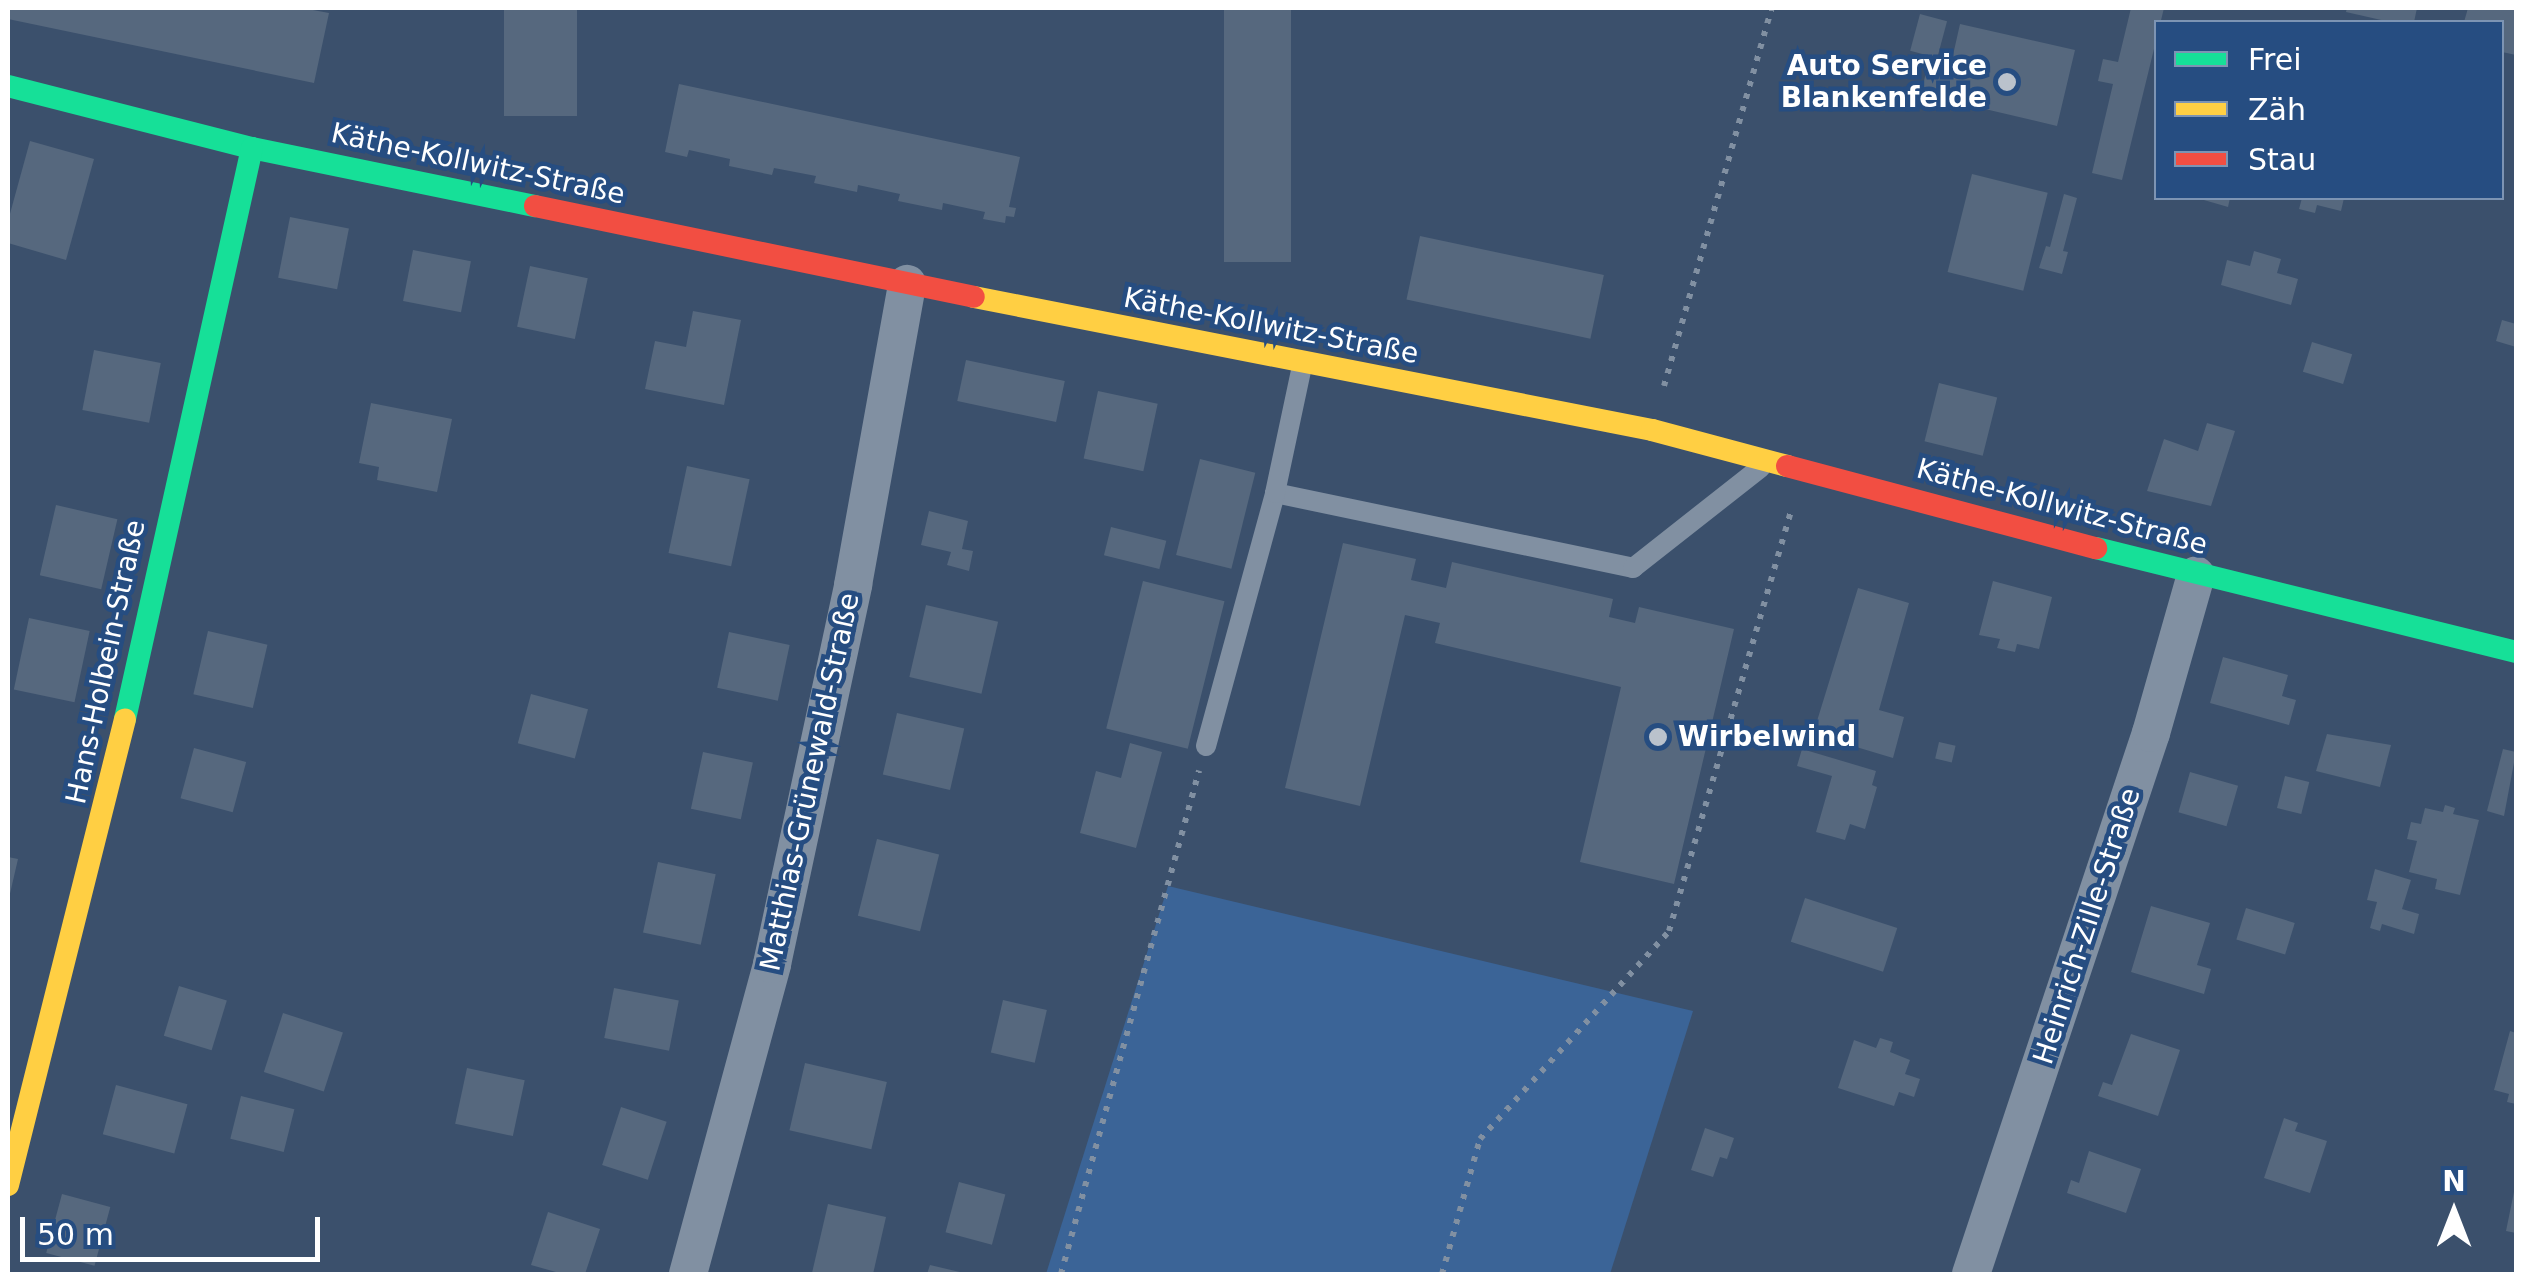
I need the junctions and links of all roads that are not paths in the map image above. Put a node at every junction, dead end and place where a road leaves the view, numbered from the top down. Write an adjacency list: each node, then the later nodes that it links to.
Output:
1 (8, 86): 2 (street, Käthe-Kollwitz-Straße)
2 (252, 148): 3 (street, Käthe-Kollwitz-Straße); 10 (street, Hans-Holbein-Straße)
3 (907, 284): 4 (street, Käthe-Kollwitz-Straße); 11 (street, Matthias-Grünewald-Straße)
4 (1302, 364): 5 (street, Käthe-Kollwitz-Straße); 6 (lane)
5 (1766, 463): 6 (lane); 7 (street, Käthe-Kollwitz-Straße)
6 (1275, 493): 9 (lane)
7 (2196, 574): 8 (street, Käthe-Kollwitz-Straße); 12 (street, Heinrich-Zille-Straße)
8 (2516, 652)
9 (1206, 746)
10 (8, 1185)
11 (688, 1274)
12 (1971, 1274)

